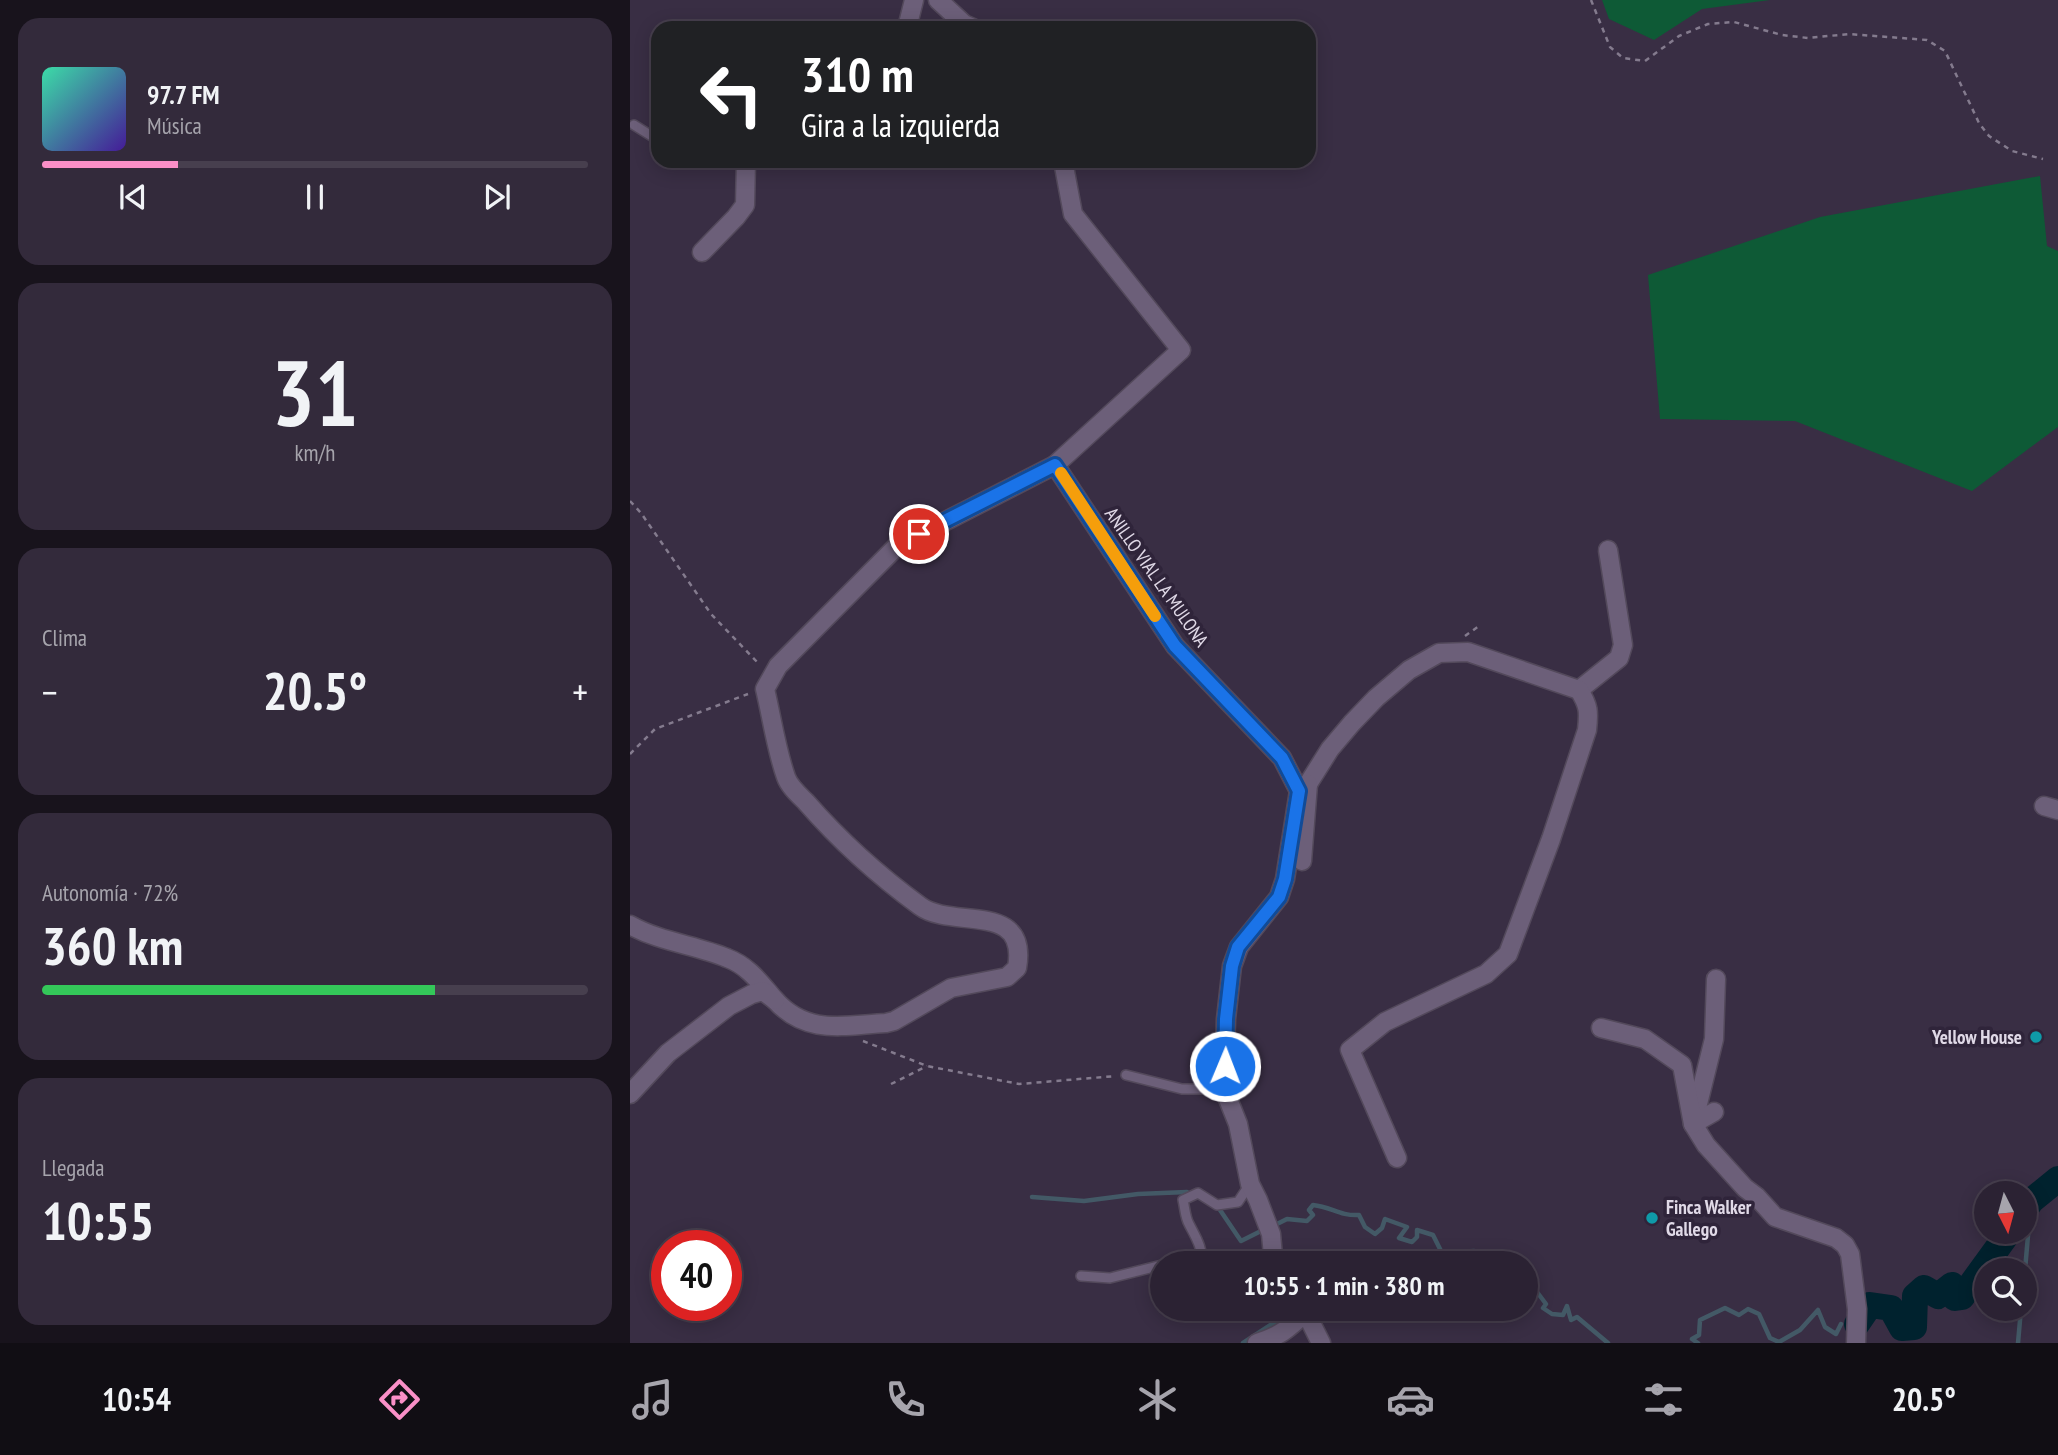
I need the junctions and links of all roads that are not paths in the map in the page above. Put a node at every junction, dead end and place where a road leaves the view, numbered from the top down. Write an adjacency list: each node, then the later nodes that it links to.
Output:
1 (914, 0): 3 (street)
2 (938, 0): 4 (street)
3 (909, 21)
4 (961, 21)
5 (634, 125): 6 (lane)
6 (651, 136)
7 (746, 168): 9 (street)
8 (1064, 168): 10 (street)
9 (702, 251)
10 (1055, 465): 13 (street, ANILLO VIAL LA MULONA); 17 (street)
11 (1608, 550): 12 (street)
12 (1579, 690): 13 (street); 24 (street)
13 (1304, 788): 14 (street); 20 (street)
14 (1302, 861)
15 (630, 925): 17 (street)
16 (1716, 979): 23 (street)
17 (776, 1001): 21 (street)
18 (1601, 1028): 23 (street)
19 (1126, 1075): 20 (lane)
20 (1224, 1089): 25 (street)
21 (630, 1094)
22 (1714, 1112): 23 (street)
23 (1693, 1124): 32 (street)
24 (1397, 1158)
25 (1250, 1184): 26 (lane); 27 (street)
26 (1200, 1251)
27 (1273, 1251)
28 (1150, 1268): 29 (lane)
29 (1081, 1276)
30 (1296, 1321): 33 (street)
31 (1309, 1321): 34 (street)
32 (1854, 1342)
33 (1257, 1343)
34 (1321, 1343)

